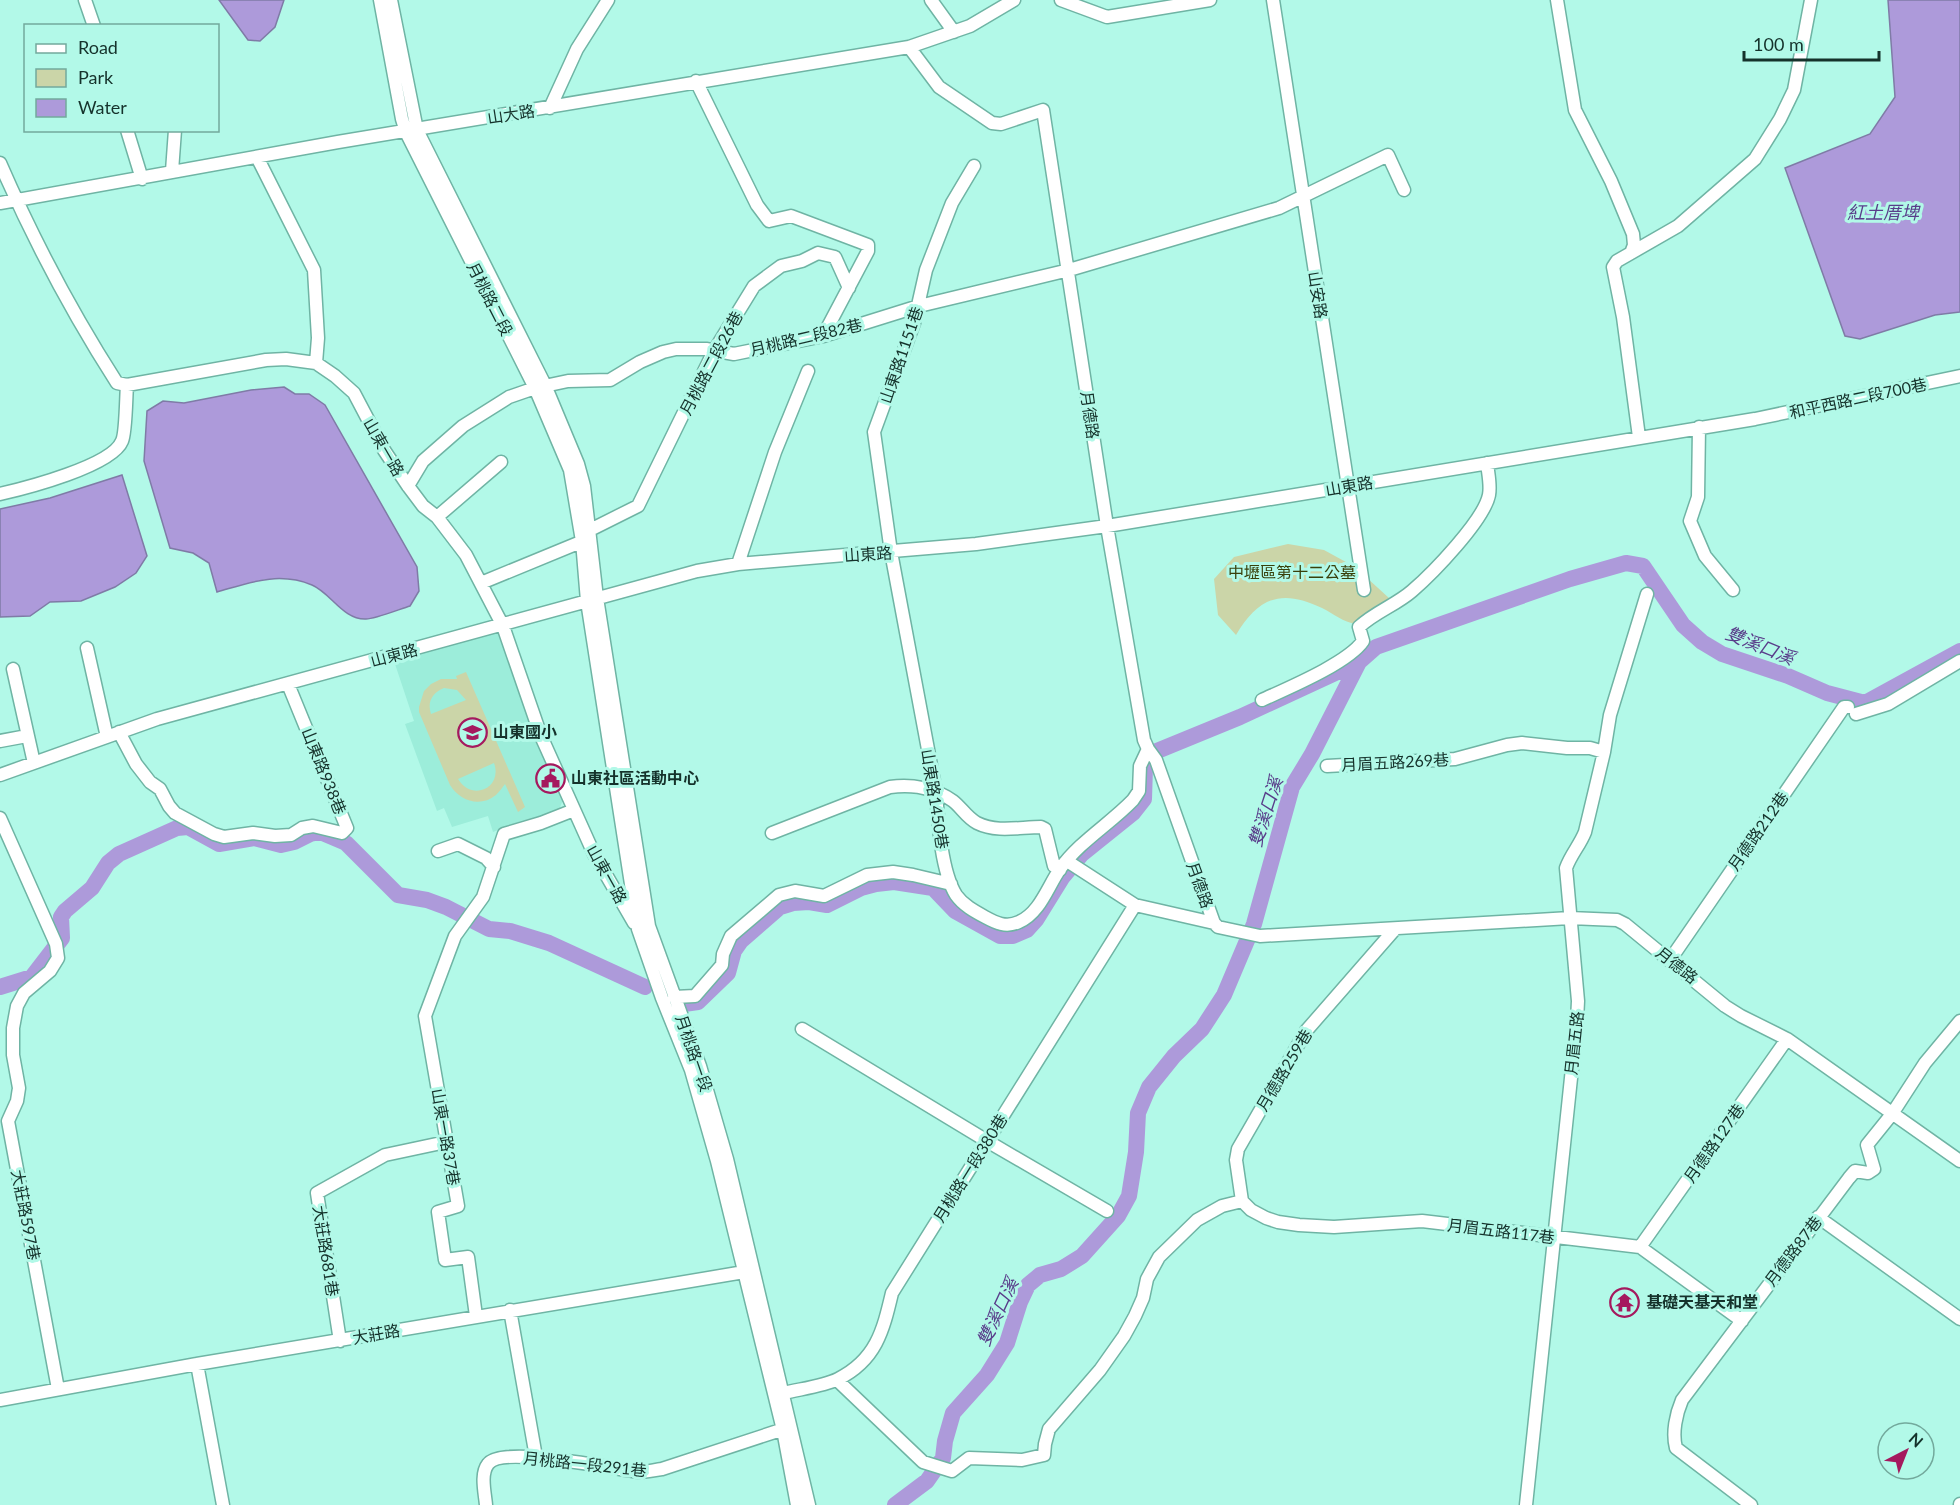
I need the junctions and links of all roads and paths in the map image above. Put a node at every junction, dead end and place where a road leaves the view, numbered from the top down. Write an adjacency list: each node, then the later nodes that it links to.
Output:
1 (85, 0): 12 (street)
2 (380, 0): 17 (street, 月桃路二段)
3 (391, 0): 17 (street, 月桃路二段)
4 (608, 0): 16 (street)
5 (931, 0): 13 (street)
6 (1014, 0): 13 (street, 山大路)
7 (1061, 0): 8 (street)
8 (1210, 0)
9 (1273, 0): 26 (street, 山安路)
10 (1557, 0): 29 (street)
11 (1811, 0): 29 (street)
12 (92, 24)
13 (954, 32): 14 (street, 山大路)
14 (909, 47): 15 (street, 山大路); 30 (street, 月德路)
15 (696, 81): 16 (street, 山大路); 31 (street)
16 (550, 108): 17 (street, 山大路)
17 (412, 131): 20 (street, 山大路); 39 (street, 月桃路二段)
18 (129, 132): 24 (street)
19 (175, 132): 23 (street)
20 (257, 157): 23 (street, 山大路); 35 (street)
21 (0, 163): 27 (street)
22 (974, 166): 32 (street, 山東路1151巷)
23 (171, 171): 24 (street, 山大路)
24 (142, 179): 27 (street, 山大路)
25 (1404, 190): 26 (street, 月桃路二段82巷)
26 (1303, 196): 30 (street, 月桃路二段82巷); 46 (street, 山安路)
27 (16, 201): 28 (street, 山大路); 38 (street)
28 (0, 203)
29 (1631, 253): 42 (street)
30 (1069, 270): 32 (street, 月桃路二段82巷); 49 (street, 月德路)
31 (849, 288): 33 (street); 34 (street, 月桃路二段26巷)
32 (919, 306): 33 (street, 月桃路二段82巷); 51 (street, 山東路1151巷)
33 (823, 336): 34 (street, 月桃路二段82巷)
34 (714, 351): 39 (street, 月桃路二段82巷); 50 (street, 月桃路二段26巷)
35 (316, 363): 38 (street, 山東一路); 45 (street, 山東一路)
36 (808, 371): 52 (street)
37 (1960, 376): 40 (street, 和平西路二段700巷)
38 (127, 385): 47 (street)
39 (540, 386): 45 (street, 月桃路二段82巷); 50 (street, 月桃路二段)
40 (1755, 419): 41 (street, 山東路)
41 (1699, 427): 42 (street, 山東路); 55 (street)
42 (1639, 437): 44 (street, 山東路)
43 (501, 462): 48 (street)
44 (1487, 463): 46 (street, 山東路); 63 (street)
45 (408, 486): 48 (street, 山東一路)
46 (1348, 487): 49 (street, 山東路); 54 (street, 山安路)
47 (0, 494)
48 (437, 517): 53 (street, 山東一路)
49 (1107, 526): 51 (street, 山東路); 67 (street, 月德路)
50 (588, 536): 53 (street, 月桃路二段26巷); 57 (street, 月桃路二段)
51 (891, 552): 52 (street, 山東路); 72 (street, 山東路1450巷)
52 (738, 564): 57 (street, 山東路)
53 (480, 583): 58 (street, 山東一路)
54 (1364, 590)
55 (1733, 590)
56 (1647, 594): 68 (street, 月眉五路)
57 (592, 599): 58 (street, 山東路); 83 (street, 月桃路一段)
58 (503, 626): 62 (street, 山東路); 73 (street, 山東一路)
59 (87, 648): 64 (street)
60 (1960, 661): 85 (street, 月德路212巷)
61 (13, 669): 65 (street)
62 (288, 684): 64 (street, 山東路); 64 (street, 山東路938巷)
63 (1262, 700)
64 (113, 734): 69 (street, 山東路)
65 (27, 736): 66 (street); 69 (street)
66 (0, 741)
67 (1148, 749): 77 (street); 82 (street, 月德路)
68 (1604, 752): 70 (street, 月眉五路269巷); 81 (street, 月眉五路)
69 (34, 763): 71 (street, 山東路)
70 (1327, 766)
71 (0, 775)
72 (936, 792): 75 (street); 77 (street); 79 (street, 山東路1450巷)
73 (574, 810): 78 (street); 83 (street, 山東一路)
74 (0, 818): 108 (street, 大莊路597巷)
75 (772, 833)
76 (438, 851): 78 (street)
77 (1063, 865): 79 (street, 山東路1450巷); 80 (street)
78 (494, 867): 92 (street, 山東一路37巷)
79 (951, 884): 86 (street)
80 (1135, 905): 82 (street); 91 (street, 月桃路一段380巷)
81 (1570, 918): 84 (street, 月德路); 85 (street, 月德路); 98 (street, 月眉五路)
82 (1214, 923): 84 (street, 月德路)
83 (644, 927): 86 (street, 月桃路一段); 93 (street, 月桃路一段)
84 (1395, 929): 95 (street, 月德路259巷)
85 (1670, 960): 89 (street, 月德路)
86 (674, 997): 93 (street, 月桃路一段)
87 (1960, 1021): 90 (street)
88 (802, 1029): 91 (street)
89 (1787, 1039): 90 (street, 月德路); 99 (street, 月德路127巷)
90 (1892, 1114): 94 (street, 月德路); 97 (street, 月德路87巷)
91 (987, 1141): 96 (street); 107 (street, 月桃路一段380巷)
92 (446, 1142): 102 (street, 山東一路37巷); 105 (street, 大莊路681巷)
93 (722, 1160): 100 (street, 月桃路一段)
94 (1960, 1161)
95 (1242, 1201): 98 (street, 月眉五路117巷); 107 (street)
96 (1107, 1211)
97 (1818, 1217): 103 (street); 104 (street, 月德路87巷)
98 (1555, 1237): 99 (street, 月眉五路117巷); 117 (street, 月眉五路)
99 (1640, 1247): 104 (street, 月眉五路117巷)
100 (748, 1271): 101 (street, 大莊路); 109 (street, 月桃路一段); 111 (street, 月桃路一段)
101 (510, 1310): 102 (street, 大莊路); 112 (street)
102 (476, 1316): 105 (street, 大莊路)
103 (1960, 1320)
104 (1742, 1321): 118 (street, 月德路87巷)
105 (340, 1341): 106 (street, 大莊路)
106 (197, 1364): 108 (street, 大莊路); 113 (street)
107 (837, 1380): 109 (street, 月桃路一段380巷)
108 (58, 1389): 110 (street, 大莊路)
109 (784, 1393): 111 (street, 月桃路一段)
110 (0, 1400)
111 (787, 1429): 112 (street, 月桃路一段291巷); 115 (street, 月桃路一段); 116 (street, 月桃路一段)
112 (536, 1457): 114 (street, 月桃路一段291巷)
113 (223, 1505)
114 (486, 1505)
115 (797, 1505)
116 (809, 1505)
117 (1526, 1505)
118 (1751, 1505)

